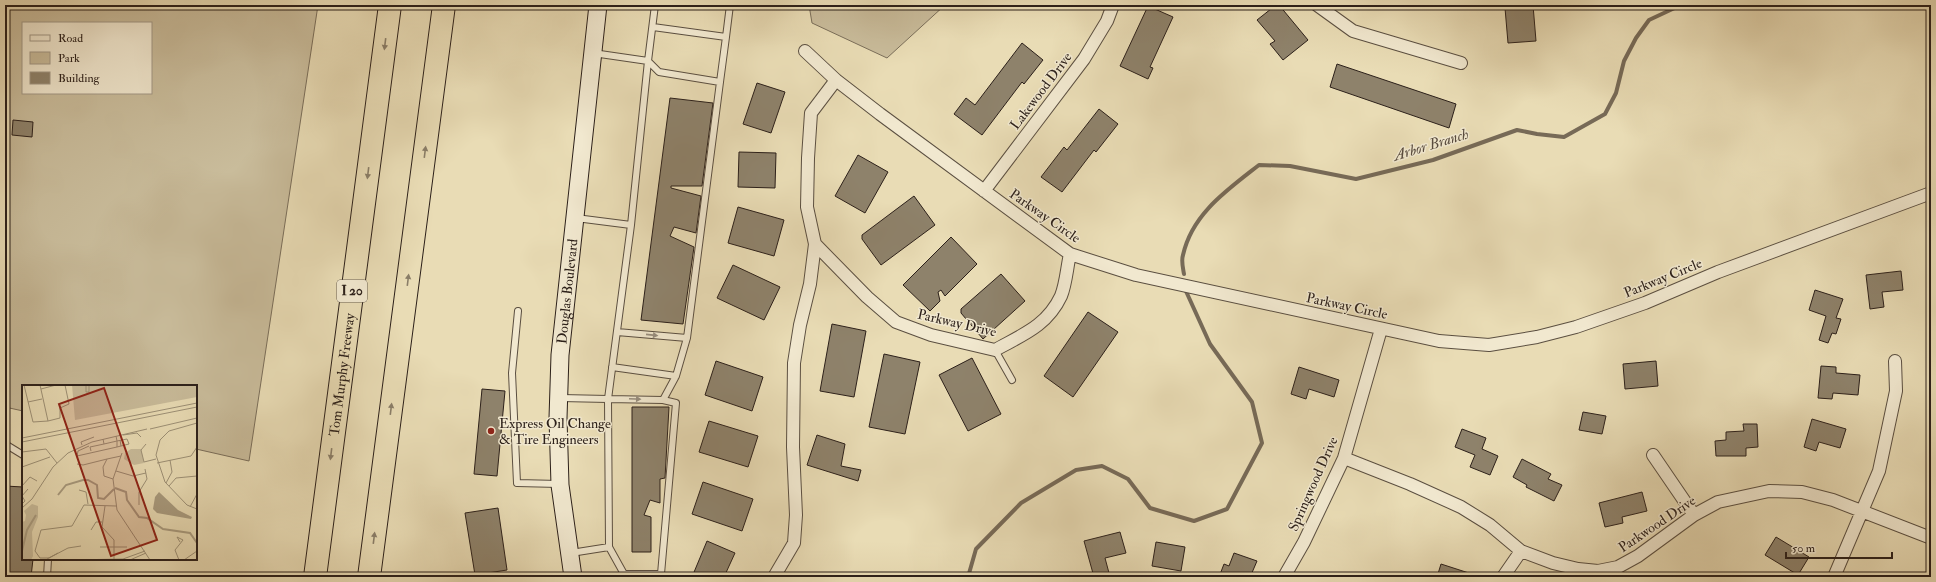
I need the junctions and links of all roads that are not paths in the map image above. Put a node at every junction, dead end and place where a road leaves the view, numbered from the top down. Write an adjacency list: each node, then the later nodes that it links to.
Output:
1 (390, 5): 47 (highway, Tom Murphy Freeway / I 20, one-way to 47)
2 (444, 5): 48 (highway, one-way to 2)
3 (598, 5): 11 (main road, Douglas Boulevard)
4 (655, 5): 8 (lane)
5 (730, 5): 9 (lane)
6 (1113, 5): 16 (street, Lakewood Drive)
7 (1318, 5): 13 (street)
8 (653, 27): 9 (lane); 12 (lane)
9 (726, 37): 15 (lane)
10 (804, 51): 14 (street, Parkway Circle)
11 (592, 53): 12 (lane); 18 (main road, Douglas Boulevard)
12 (648, 61): 15 (lane); 19 (lane)
13 (1461, 63)
14 (836, 80): 16 (street, Parkway Circle); 20 (street)
15 (720, 82): 25 (lane)
16 (984, 191): 21 (street, Parkway Circle)
17 (1931, 193): 23 (street, Parkway Circle)
18 (574, 218): 19 (lane); 31 (main road, Douglas Boulevard)
19 (631, 225): 24 (lane)
20 (815, 244): 26 (street, Parkway Drive); 50 (street)
21 (1070, 254): 23 (street, Parkway Circle); 26 (street, Parkway Drive)
22 (518, 311): 38 (lane)
23 (1381, 329): 37 (street, Springwood Drive)
24 (617, 332): 25 (lane, one-way to 25); 28 (lane)
25 (687, 338): 29 (lane)
26 (995, 350): 30 (lane)
27 (1895, 361): 39 (street)
28 (612, 367): 29 (lane); 32 (lane)
29 (676, 376): 33 (lane)
30 (1012, 380)
31 (558, 398): 32 (lane); 38 (main road, Douglas Boulevard)
32 (608, 399): 33 (lane, one-way to 33); 42 (lane)
33 (663, 400): 42 (lane)
34 (5, 444): 35 (lane)
35 (22, 454)
36 (1653, 455): 40 (street)
37 (1344, 458): 43 (street, Parkwood Drive); 51 (street, Springwood Drive)
38 (560, 485): 44 (main road, Douglas Boulevard)
39 (1861, 510): 40 (street, Parkwood Drive); 41 (street, Parkwood Drive); 53 (street)
40 (1694, 515): 43 (street, Parkwood Drive)
41 (1931, 538)
42 (609, 547): 44 (lane)
43 (1521, 551): 52 (street)
44 (569, 554): 49 (main road, Douglas Boulevard)
45 (48, 560): 46 (lane)
46 (47, 577)
47 (315, 577)
48 (369, 577)
49 (573, 577)
50 (774, 577)
51 (1284, 577)
52 (1503, 577)
53 (1834, 577)

